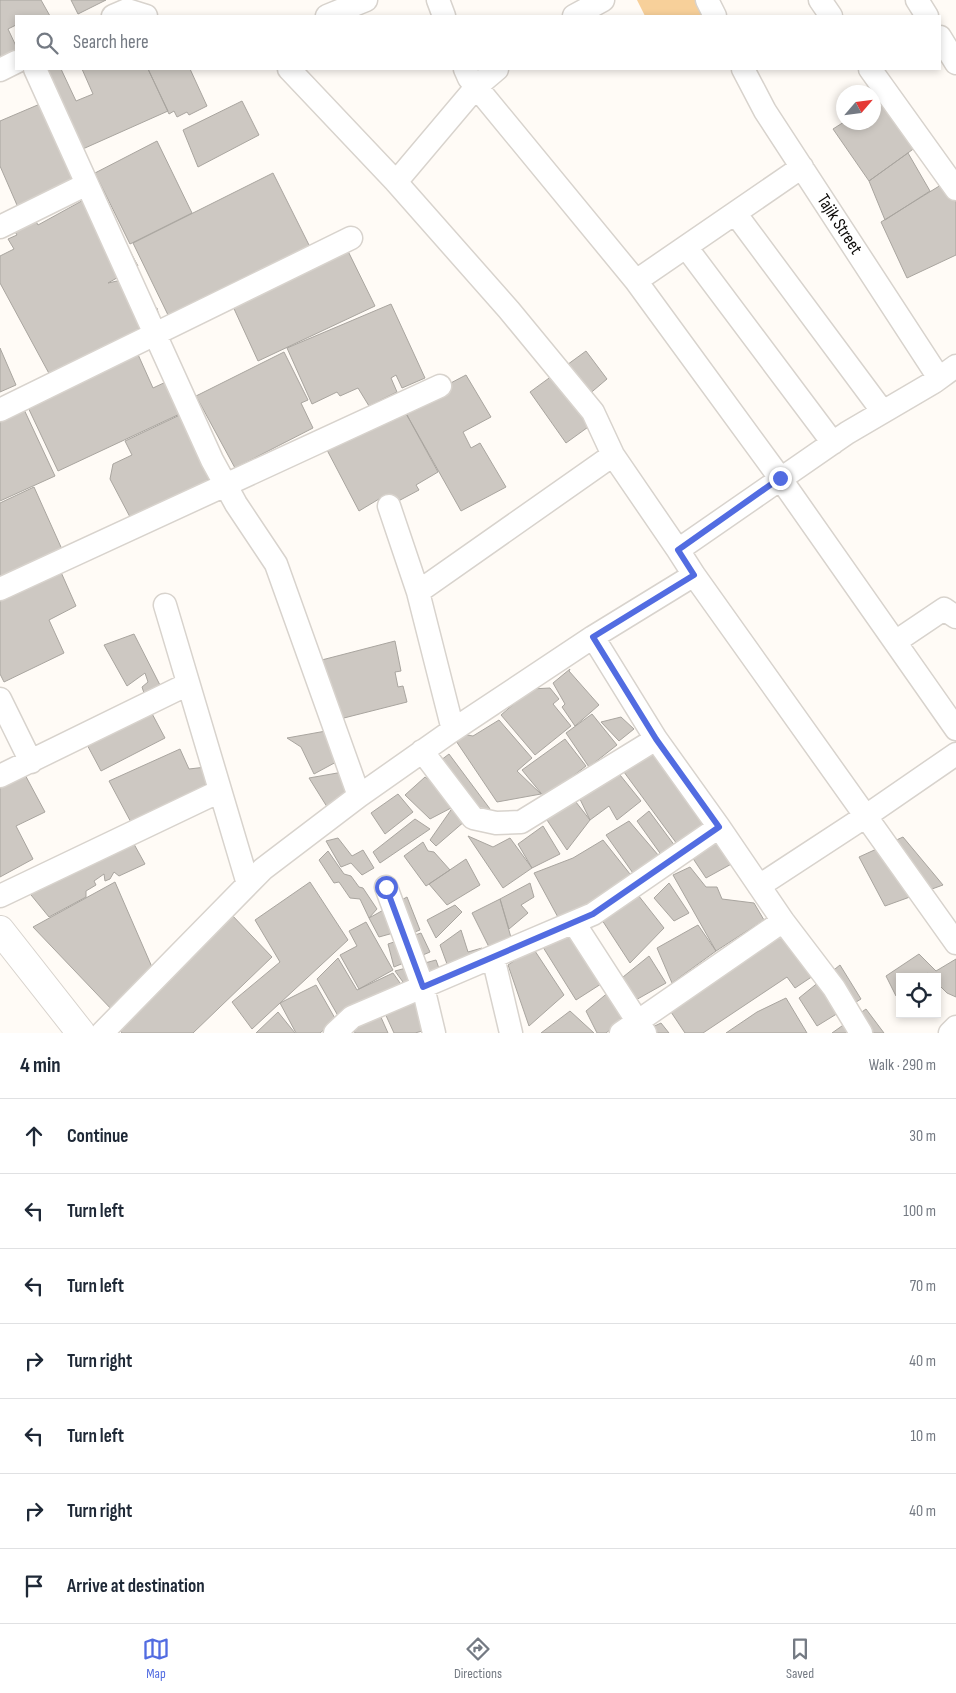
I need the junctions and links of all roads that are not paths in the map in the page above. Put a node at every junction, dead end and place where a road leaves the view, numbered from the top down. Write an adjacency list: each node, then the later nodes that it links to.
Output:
1 (366, 0): 7 (street)
2 (438, 0): 8 (street)
3 (604, 0): 9 (street)
4 (707, 0): 10 (street)
5 (820, 0): 11 (street)
6 (916, 0): 12 (street)
7 (330, 15)
8 (444, 15)
9 (576, 15)
10 (714, 15)
11 (831, 15)
12 (926, 15)
13 (941, 39): 15 (street)
14 (15, 62): 16 (street)
15 (956, 63)
16 (0, 70)
17 (35, 70): 25 (street)
18 (289, 70): 24 (street)
19 (494, 70): 22 (street)
20 (744, 70): 23 (street, Tajik Street)
21 (871, 70): 26 (street)
22 (471, 78): 24 (street); 31 (street)
23 (802, 168): 27 (street); 33 (street, Tajik Street)
24 (396, 182): 38 (street)
25 (87, 184): 28 (street); 32 (street)
26 (956, 189)
27 (735, 214): 30 (street); 36 (street)
28 (0, 227)
29 (351, 238): 32 (street)
30 (686, 247): 31 (street); 37 (street)
31 (636, 281): 39 (street)
32 (155, 333): 35 (street); 40 (street)
33 (948, 372): 36 (street)
34 (440, 386): 40 (street)
35 (0, 410)
36 (884, 412): 37 (street)
37 (834, 443): 39 (street)
38 (613, 455): 42 (street); 45 (street)
39 (780, 478): 42 (street); 49 (street)
40 (225, 484): 44 (street); 60 (street)
41 (389, 506): 45 (street)
42 (678, 550): 43 (street)
43 (694, 575): 48 (street); 61 (street)
44 (0, 589)
45 (418, 592): 53 (street)
46 (165, 605): 50 (street)
47 (956, 617): 49 (street)
48 (593, 637): 53 (street); 54 (street)
49 (896, 642): 52 (street)
50 (188, 684): 57 (street); 59 (street)
51 (0, 699): 57 (street)
52 (956, 729)
53 (453, 730): 55 (street)
54 (656, 739): 55 (street); 62 (street)
55 (422, 751): 60 (street)
56 (956, 754): 61 (street)
57 (31, 762): 58 (street)
58 (0, 776)
59 (220, 791): 63 (street); 66 (street)
60 (359, 796): 63 (street)
61 (866, 816): 64 (street); 70 (street)
62 (719, 827): 64 (street); 68 (street)
63 (248, 884): 76 (street)
64 (759, 886): 67 (street)
65 (386, 887): 72 (street)
66 (0, 896)
67 (783, 921): 74 (street); 80 (street)
68 (574, 923): 71 (street); 74 (street)
69 (0, 930): 75 (main road)
70 (956, 943)
71 (493, 958): 72 (street); 79 (street)
72 (423, 987): 77 (street); 78 (street)
73 (956, 1027): 81 (street)
74 (634, 1029)
75 (81, 1033)
76 (102, 1033)
77 (335, 1033)
78 (434, 1033)
79 (512, 1033)
80 (861, 1033)
81 (950, 1033)

